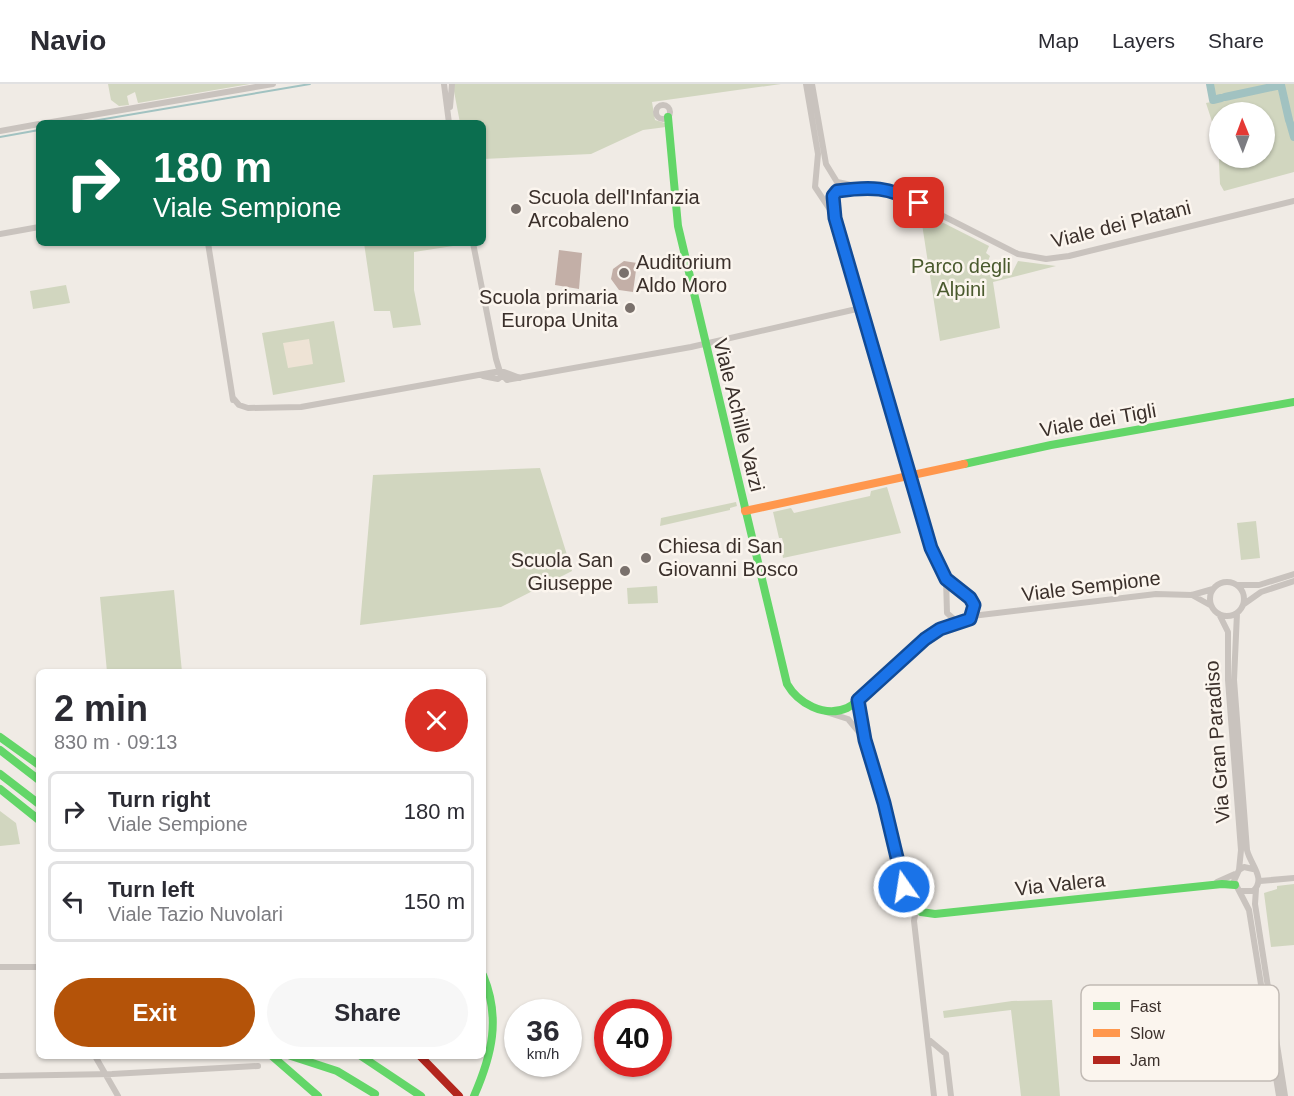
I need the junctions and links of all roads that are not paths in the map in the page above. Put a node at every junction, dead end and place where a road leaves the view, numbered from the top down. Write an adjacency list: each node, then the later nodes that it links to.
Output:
1 (273, 84): 7 (street)
2 (444, 84): 8 (street)
3 (452, 84): 9 (street)
4 (806, 84): 13 (street)
5 (812, 84): 12 (street)
6 (668, 117): 24 (main road, Viale Achille Varzi)
7 (63, 120)
8 (449, 120)
9 (449, 120)
10 (36, 125): 11 (street)
11 (0, 131)
12 (835, 179): 13 (street); 14 (street, Viale dei Platani); 15 (street)
13 (817, 180): 16 (street)
14 (862, 188): 15 (street, Viale dei Platani); 17 (street, Viale dei Platani)
15 (835, 193): 16 (street); 18 (street)
16 (824, 197): 18 (street)
17 (1294, 201)
18 (835, 218): 23 (street)
19 (36, 228): 20 (street)
20 (0, 234)
21 (208, 246): 25 (street)
22 (474, 246): 25 (street)
23 (861, 308): 24 (street); 27 (street)
24 (705, 345): 25 (street); 28 (main road, Viale Achille Varzi)
25 (502, 373)
26 (1294, 402): 27 (main road, Viale dei Tigli)
27 (909, 474): 28 (main road, Viale dei Tigli); 30 (street)
28 (745, 511): 48 (main road, Viale Achille Varzi)
29 (1294, 574): 32 (street)
30 (946, 579): 34 (street); 36 (street)
31 (1294, 581): 37 (street)
32 (1238, 585): 33 (street); 37 (street)
33 (1213, 589): 35 (street, Viale Sempione); 39 (street)
34 (962, 594): 36 (street); 38 (street)
35 (1192, 595): 39 (street, Viale Sempione); 41 (street, Viale Sempione)
36 (948, 602): 40 (street)
37 (1243, 604): 42 (street)
38 (974, 605): 41 (street, Viale Sempione); 44 (street)
39 (1210, 605): 43 (street)
40 (947, 613): 45 (street); 46 (street)
41 (994, 613): 44 (street, Viale Sempione)
42 (1237, 613): 43 (street); 60 (street, Via Gran Paradiso)
43 (1219, 614): 61 (street, Via Gran Paradiso)
44 (972, 616): 45 (street)
45 (960, 622): 46 (main road)
46 (940, 629): 47 (main road)
47 (858, 700): 49 (main road); 52 (main road)
48 (811, 706): 49 (main road); 50 (street, Viale Achille Varzi)
49 (847, 708): 50 (street)
50 (848, 719): 52 (street)
51 (0, 737): 54 (main road)
52 (865, 740): 67 (main road)
53 (0, 750): 56 (main road)
54 (36, 763)
55 (0, 774): 58 (main road)
56 (36, 778)
57 (0, 789): 59 (main road)
58 (36, 802)
59 (36, 818)
60 (1253, 869): 61 (street); 62 (street)
61 (1237, 872): 64 (street, Via Valera); 65 (street)
62 (1259, 878): 63 (street); 66 (street)
63 (1294, 878)
64 (1208, 885): 65 (main road, Via Valera); 67 (main road, Via Valera)
65 (1238, 888): 66 (street); 71 (street)
66 (1256, 889): 72 (street)
67 (916, 909): 73 (street)
68 (0, 967): 69 (street)
69 (36, 967)
70 (486, 983): 91 (main road)
71 (1261, 985)
72 (1268, 985)
73 (928, 1039): 74 (street); 75 (street)
74 (945, 1050): 75 (street); 93 (street)
75 (930, 1054): 92 (street)
76 (1279, 1058): 95 (street)
77 (97, 1059): 83 (street)
78 (275, 1059): 88 (main road)
79 (300, 1059): 86 (main road)
80 (366, 1059): 89 (main road)
81 (423, 1059): 90 (main road)
82 (258, 1066): 83 (street)
83 (105, 1075): 84 (street); 87 (street)
84 (0, 1076)
85 (1277, 1081): 94 (street)
86 (375, 1094)
87 (118, 1096)
88 (318, 1096)
89 (421, 1096)
90 (459, 1096)
91 (474, 1096)
92 (934, 1096)
93 (951, 1096)
94 (1279, 1096)
95 (1285, 1096)

